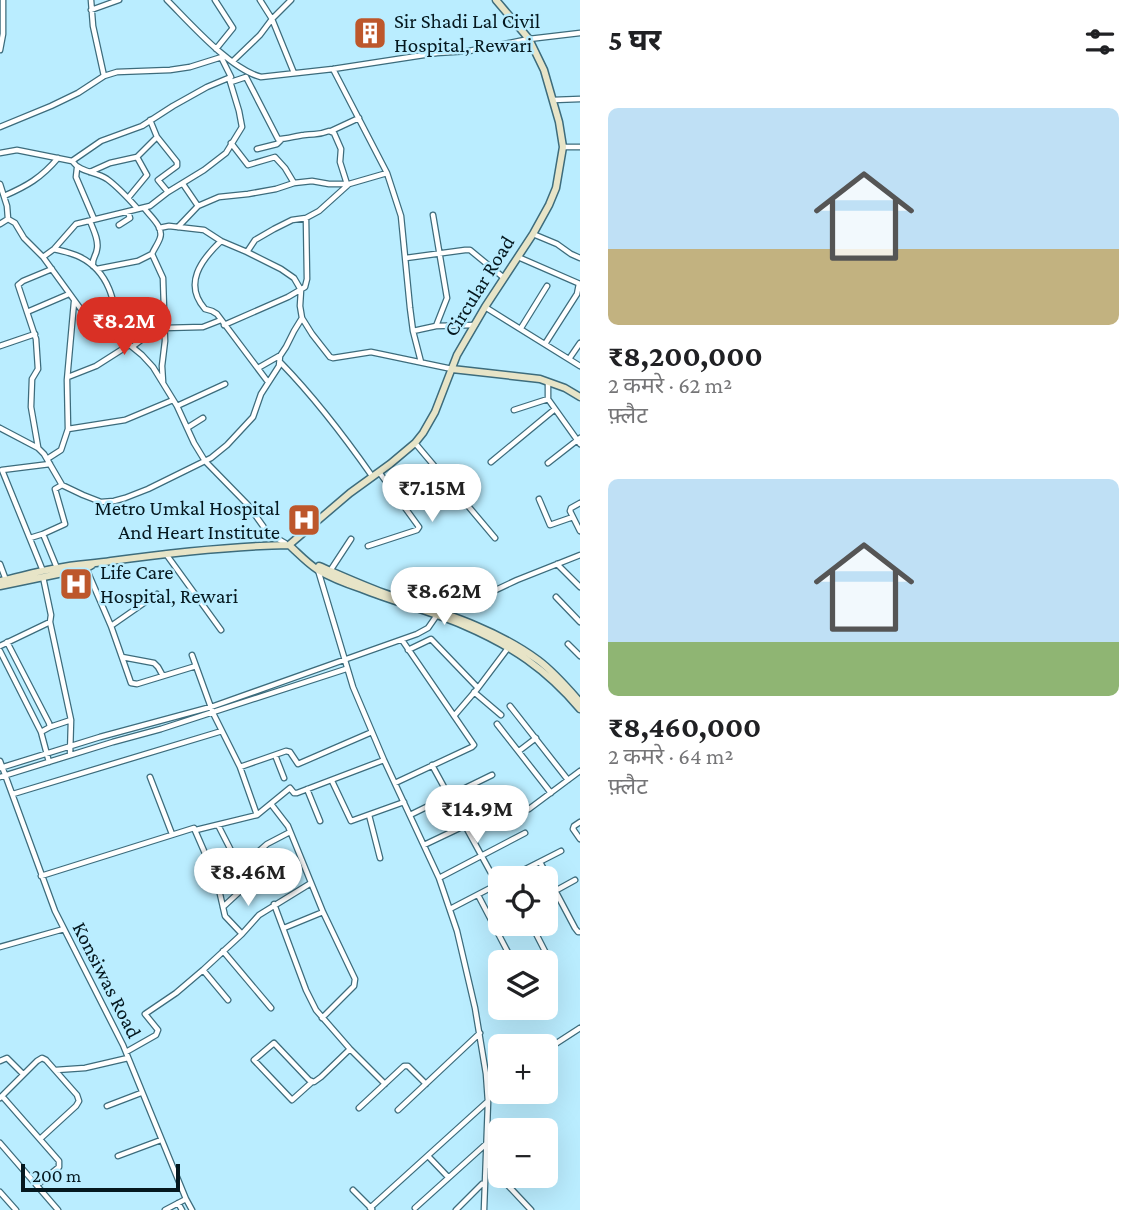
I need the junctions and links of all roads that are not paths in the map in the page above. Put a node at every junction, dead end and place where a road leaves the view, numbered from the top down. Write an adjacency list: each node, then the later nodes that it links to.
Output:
1 (3, 0): 14 (street)
2 (90, 0): 9 (street)
3 (119, 0): 9 (street)
4 (167, 0): 13 (street)
5 (215, 0): 13 (street)
6 (260, 0): 10 (street)
7 (291, 0): 10 (street)
8 (496, 0): 12 (main road, Circular Road)
9 (91, 10): 19 (street)
10 (272, 19): 16 (street); 18 (street)
11 (580, 33): 12 (street)
12 (529, 40): 17 (street); 23 (main road, Circular Road)
13 (216, 49): 15 (street)
14 (0, 50)
15 (223, 57): 16 (street); 19 (street); 21 (street)
16 (233, 61): 20 (street)
17 (333, 69): 18 (street); 24 (street)
18 (294, 73): 20 (street)
19 (104, 76): 26 (street)
20 (248, 76): 21 (street); 29 (street)
21 (230, 80): 25 (street); 30 (street)
22 (580, 99): 23 (street)
23 (554, 100): 32 (main road, Circular Road)
24 (359, 118): 27 (street); 40 (street)
25 (150, 120): 28 (street); 37 (street)
26 (0, 127)
27 (331, 131): 29 (street); 44 (street)
28 (157, 136): 35 (street); 45 (street)
29 (281, 140): 33 (street)
30 (231, 143): 41 (street); 43 (street)
31 (580, 146): 32 (street)
32 (563, 147): 60 (main road, Circular Road)
33 (257, 149)
34 (0, 153): 36 (street)
35 (137, 157): 39 (street); 47 (street)
36 (58, 158): 37 (street); 46 (street)
37 (72, 161): 38 (street)
38 (77, 168): 39 (street); 55 (street)
39 (90, 172): 47 (street)
40 (387, 173): 44 (street); 68 (street)
41 (295, 183): 44 (street); 48 (street)
42 (0, 184): 46 (street)
43 (183, 184): 45 (street); 48 (street)
44 (348, 184): 53 (street)
45 (168, 192): 50 (street)
46 (4, 197): 54 (street)
47 (128, 198): 49 (street)
48 (198, 206): 58 (street)
49 (137, 208): 50 (street); 51 (street)
50 (144, 208): 59 (street)
51 (128, 212): 55 (street); 57 (street)
52 (433, 215): 65 (street)
53 (306, 218): 63 (street); 75 (street)
54 (8, 219): 56 (street); 67 (street)
55 (92, 220): 62 (street); 70 (street)
56 (0, 224)
57 (119, 225)
58 (178, 227): 59 (street); 61 (street)
59 (159, 228): 64 (street)
60 (533, 234): 66 (main road, Circular Road); 69 (street)
61 (221, 241): 63 (street); 81 (street)
62 (54, 249): 67 (street); 70 (street)
63 (247, 252): 75 (street)
64 (152, 254): 70 (street); 85 (street)
65 (439, 254): 68 (street); 72 (street); 83 (street)
66 (517, 256): 72 (main road, Circular Road); 73 (street)
67 (43, 257): 71 (street)
68 (406, 258): 86 (street)
69 (580, 258)
70 (95, 267): 88 (street)
71 (52, 269): 76 (street); 79 (street)
72 (504, 278): 78 (main road, Circular Road)
73 (579, 284): 89 (street)
74 (547, 286): 84 (street)
75 (301, 290): 80 (street); 81 (street)
76 (69, 295): 77 (street); 79 (street)
77 (74, 302): 88 (street); 99 (street)
78 (485, 307): 82 (main road, Circular Road); 84 (street)
79 (27, 313): 87 (street)
80 (302, 318): 93 (street); 95 (street)
81 (223, 322): 85 (street); 97 (street)
82 (475, 325): 83 (street); 98 (main road, Circular Road)
83 (436, 326): 86 (street)
84 (521, 328): 89 (street)
85 (164, 329): 92 (street); 101 (street)
86 (413, 331): 95 (street)
87 (35, 334): 91 (street); 116 (street)
88 (120, 337): 92 (street)
89 (545, 344): 94 (street)
90 (580, 344): 94 (street)
91 (0, 346)
92 (131, 346): 99 (street); 101 (street)
93 (280, 359): 97 (street); 102 (street); 122 (street)
94 (569, 359): 96 (street)
95 (421, 363): 98 (street)
96 (580, 366)
97 (258, 368): 102 (street)
98 (452, 369): 100 (main road); 115 (main road, Circular Road)
99 (68, 377): 113 (street)
100 (548, 381): 104 (main road); 105 (street)
101 (163, 382): 106 (street)
102 (268, 382): 117 (street)
103 (225, 384): 107 (street)
104 (580, 397)
105 (548, 399): 108 (street); 109 (street)
106 (173, 400): 107 (street); 113 (street)
107 (177, 406): 112 (street)
108 (514, 410)
109 (555, 410): 114 (street); 119 (street)
110 (203, 418): 112 (street)
111 (0, 428): 116 (street)
112 (187, 428): 117 (street)
113 (68, 429): 118 (street)
114 (579, 441): 120 (street)
115 (415, 443): 122 (main road, Circular Road); 130 (street)
116 (38, 448): 118 (street)
117 (205, 461): 123 (street); 132 (street)
118 (48, 462): 121 (street); 123 (street)
119 (491, 462)
120 (548, 463)
121 (1, 470): 129 (street)
122 (375, 474): 132 (main road, Circular Road); 133 (street)
123 (62, 485): 128 (street)
124 (539, 499): 126 (street)
125 (580, 503): 126 (street)
126 (573, 517): 127 (street)
127 (580, 531)
128 (43, 534): 129 (street); 140 (street)
129 (30, 538): 143 (street)
130 (495, 538)
131 (351, 540): 142 (street)
132 (289, 545): 134 (main road); 136 (main road)
133 (368, 546)
134 (166, 554): 139 (main road); 154 (street)
135 (580, 555): 138 (street)
136 (307, 561): 141 (main road); 142 (main road)
137 (0, 564): 144 (street)
138 (557, 564): 145 (street); 149 (street)
139 (85, 566): 140 (main road); 143 (main road); 152 (street)
140 (57, 568): 143 (main road)
141 (317, 570): 148 (main road); 165 (street)
142 (330, 571): 148 (main road)
143 (43, 573): 144 (main road); 150 (street)
144 (2, 582)
145 (580, 587)
146 (157, 594): 152 (street)
147 (556, 597): 151 (street)
148 (400, 601): 149 (main road)
149 (441, 613): 153 (street); 159 (main road)
150 (50, 622): 157 (street); 176 (street)
151 (580, 622)
152 (111, 626): 164 (street)
153 (428, 628): 155 (street); 156 (street)
154 (222, 630)
155 (431, 639): 161 (street); 169 (street)
156 (402, 640): 161 (street); 165 (street)
157 (7, 642): 160 (street); 178 (street)
158 (568, 644): 163 (street)
159 (510, 645): 169 (street); 170 (main road); 172 (main road)
160 (0, 648): 180 (street)
161 (408, 650): 175 (street)
162 (192, 654): 166 (street)
163 (580, 656)
164 (121, 657): 168 (street); 168 (street)
165 (344, 660): 167 (street); 173 (street)
166 (196, 666): 168 (street); 173 (street)
167 (346, 668): 173 (street); 181 (street)
168 (163, 676)
169 (476, 690): 174 (street); 175 (street)
170 (580, 702)
171 (510, 706): 182 (street)
172 (580, 709)
173 (212, 710): 179 (street); 183 (street); 187 (street)
174 (501, 715)
175 (454, 716): 191 (street)
176 (71, 720): 178 (street); 183 (street)
177 (497, 724): 184 (street)
178 (50, 727): 180 (street)
179 (222, 731): 192 (street); 204 (street)
180 (41, 732): 185 (street)
181 (372, 732): 186 (street); 189 (street)
182 (536, 737): 184 (street); 199 (street)
183 (70, 746): 185 (street); 187 (street)
184 (519, 751): 203 (street)
185 (47, 753): 190 (street); 193 (street)
186 (275, 755): 192 (street); 198 (street)
187 (70, 756): 190 (street)
188 (0, 761): 193 (street, Konsiwas Road)
189 (384, 761): 200 (street); 201 (street)
190 (48, 762): 196 (street)
191 (432, 765): 201 (street); 205 (street)
192 (240, 767): 210 (street)
193 (1, 768): 196 (street, Konsiwas Road)
194 (580, 771): 199 (street)
195 (492, 775): 205 (street)
196 (3, 777): 204 (street, Konsiwas Road)
197 (150, 777): 220 (street)
198 (284, 778)
199 (568, 780): 203 (street)
200 (332, 781): 202 (street); 211 (street)
201 (395, 783): 206 (street)
202 (307, 789): 207 (street); 213 (street)
203 (551, 793): 209 (street)
204 (13, 794): 231 (street, Konsiwas Road)
205 (449, 797): 212 (street); 216 (street)
206 (404, 802): 211 (street); 212 (street)
207 (271, 803): 210 (street); 218 (street)
208 (508, 805): 216 (street)
209 (529, 809)
210 (257, 814): 215 (street)
211 (369, 815): 226 (street)
212 (410, 815): 222 (street)
213 (320, 821)
214 (580, 822): 221 (street)
215 (218, 825): 217 (street); 218 (street)
216 (465, 826): 222 (street); 224 (street)
217 (196, 830): 220 (street); 240 (street)
218 (290, 832): 234 (street)
219 (525, 833): 224 (street)
220 (172, 834): 231 (street)
221 (580, 839)
222 (424, 845): 232 (street)
223 (561, 850): 227 (street)
224 (482, 857): 228 (street); 232 (street)
225 (276, 858): 240 (street)
226 (380, 858)
227 (540, 862): 229 (street); 230 (street)
228 (488, 866)
229 (532, 866)
230 (542, 866)
231 (41, 876): 244 (street, Konsiwas Road)
232 (439, 878): 241 (street)
233 (575, 880): 236 (street)
234 (311, 883): 239 (street); 242 (street)
235 (488, 889): 237 (street)
236 (558, 889)
237 (478, 895): 241 (street); 248 (street)
238 (558, 897): 245 (street)
239 (274, 904): 243 (street); 246 (street)
240 (223, 908): 246 (street)
241 (450, 909): 255 (street)
242 (324, 912): 243 (street); 253 (street)
243 (284, 928): 253 (street)
244 (64, 929): 247 (street); 258 (street, Konsiwas Road)
245 (580, 932)
246 (242, 934): 249 (street)
247 (0, 947)
248 (507, 950)
249 (223, 951): 250 (street); 252 (street)
250 (203, 970): 251 (street); 258 (street)
251 (228, 1000)
252 (271, 1008)
253 (322, 1017): 257 (street)
254 (580, 1028): 256 (street)
255 (480, 1033): 264 (street); 265 (street)
256 (558, 1042)
257 (350, 1049): 262 (street); 263 (street)
258 (127, 1055): 260 (street); 266 (street, Konsiwas Road)
259 (0, 1061): 261 (street)
260 (55, 1070): 261 (street); 272 (street)
261 (23, 1074): 267 (street)
262 (312, 1082): 262 (street)
263 (384, 1084): 264 (street); 270 (street)
264 (426, 1084): 271 (street)
265 (487, 1087): 268 (street)
266 (141, 1093): 269 (street); 273 (street, Konsiwas Road)
267 (1, 1097): 272 (street)
268 (488, 1102): 275 (street); 277 (street)
269 (107, 1106)
270 (359, 1108)
271 (398, 1110)
272 (40, 1139): 281 (street)
273 (161, 1140): 276 (street); 284 (street, Konsiwas Road)
274 (0, 1143): 281 (street)
275 (486, 1143): 278 (street); 279 (street)
276 (118, 1156)
277 (428, 1156): 279 (street); 287 (street)
278 (485, 1161): 280 (street); 295 (street)
279 (448, 1177): 286 (street)
280 (484, 1183): 293 (street); 294 (street)
281 (37, 1185): 289 (street)
282 (353, 1189): 287 (street)
283 (0, 1192): 288 (street)
284 (186, 1199): 285 (street); 292 (street, Konsiwas Road)
285 (178, 1203): 290 (street); 291 (street)
286 (415, 1208)
287 (371, 1209)
288 (16, 1210)
289 (58, 1210)
290 (165, 1210)
291 (182, 1210)
292 (192, 1210)
293 (456, 1210)
294 (484, 1210)
295 (531, 1210)

